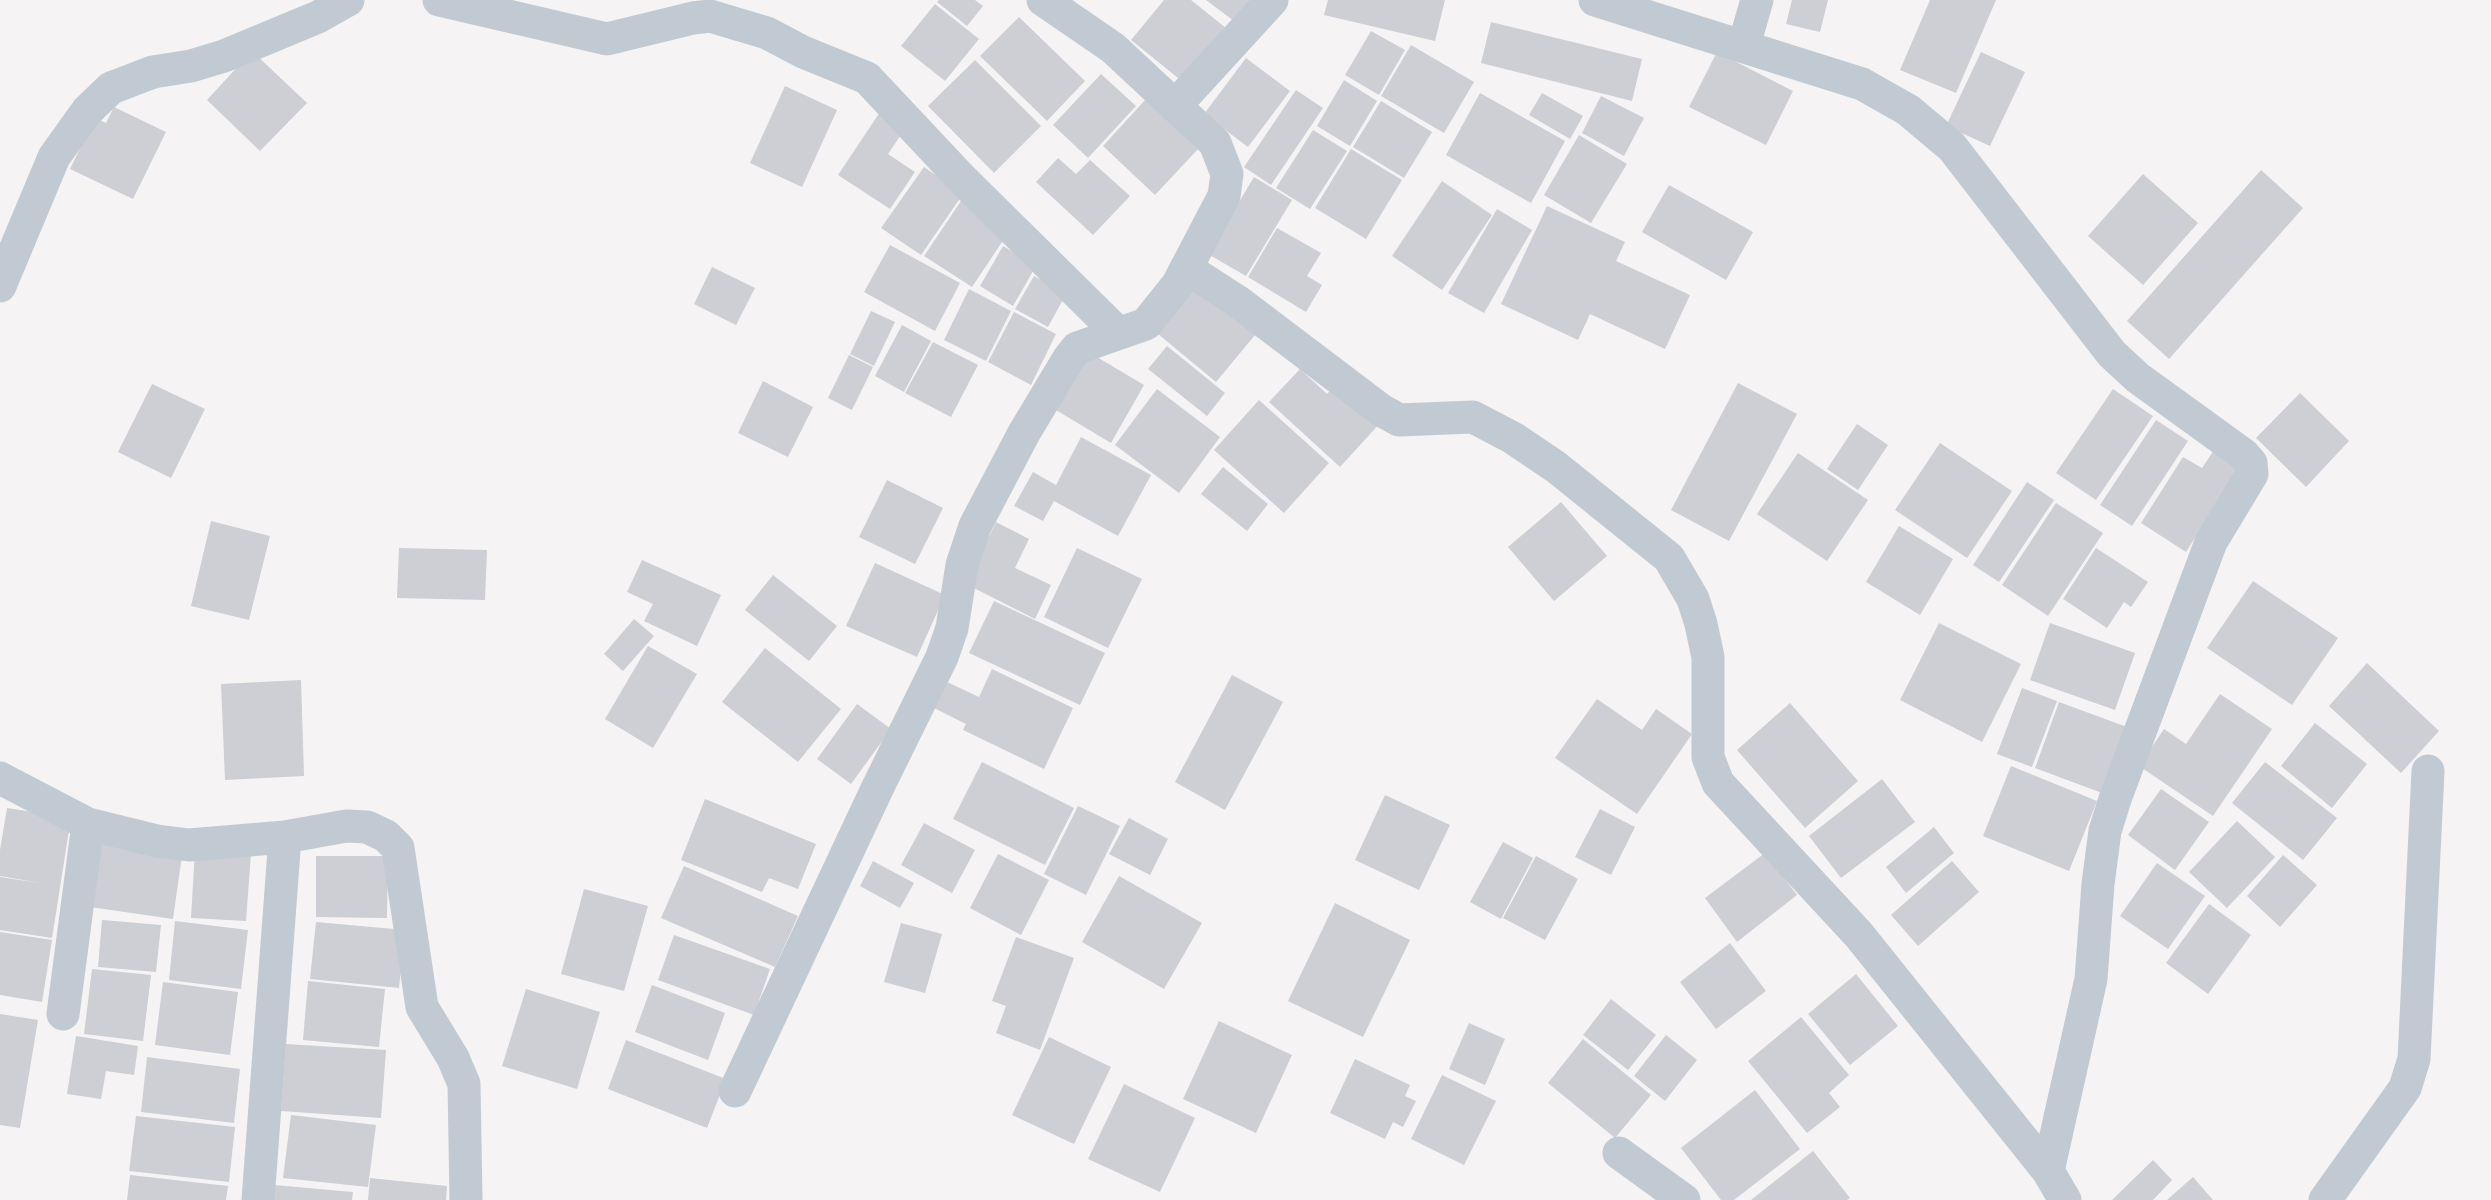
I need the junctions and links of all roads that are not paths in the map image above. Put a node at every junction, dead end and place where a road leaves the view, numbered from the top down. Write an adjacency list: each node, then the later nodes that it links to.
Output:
1 (348, 0): 10 (street)
2 (438, 0): 11 (street)
3 (1043, 0): 8 (street)
4 (1272, 0): 8 (street)
5 (1595, 0): 7 (street)
6 (1757, 0): 7 (street)
7 (1744, 45): 19 (street)
8 (1175, 106): 9 (street)
9 (1186, 268): 11 (street); 19 (street)
10 (1, 280)
11 (1117, 332): 17 (street)
12 (2428, 771): 24 (street)
13 (0, 778): 14 (street)
14 (88, 824): 15 (street); 16 (street)
15 (285, 837): 20 (street); 21 (street)
16 (63, 1014)
17 (735, 1091)
18 (1619, 1153): 22 (street)
19 (2048, 1172): 23 (street)
20 (258, 1200)
21 (466, 1200)
22 (1684, 1200)
23 (2065, 1200)
24 (2325, 1200)

